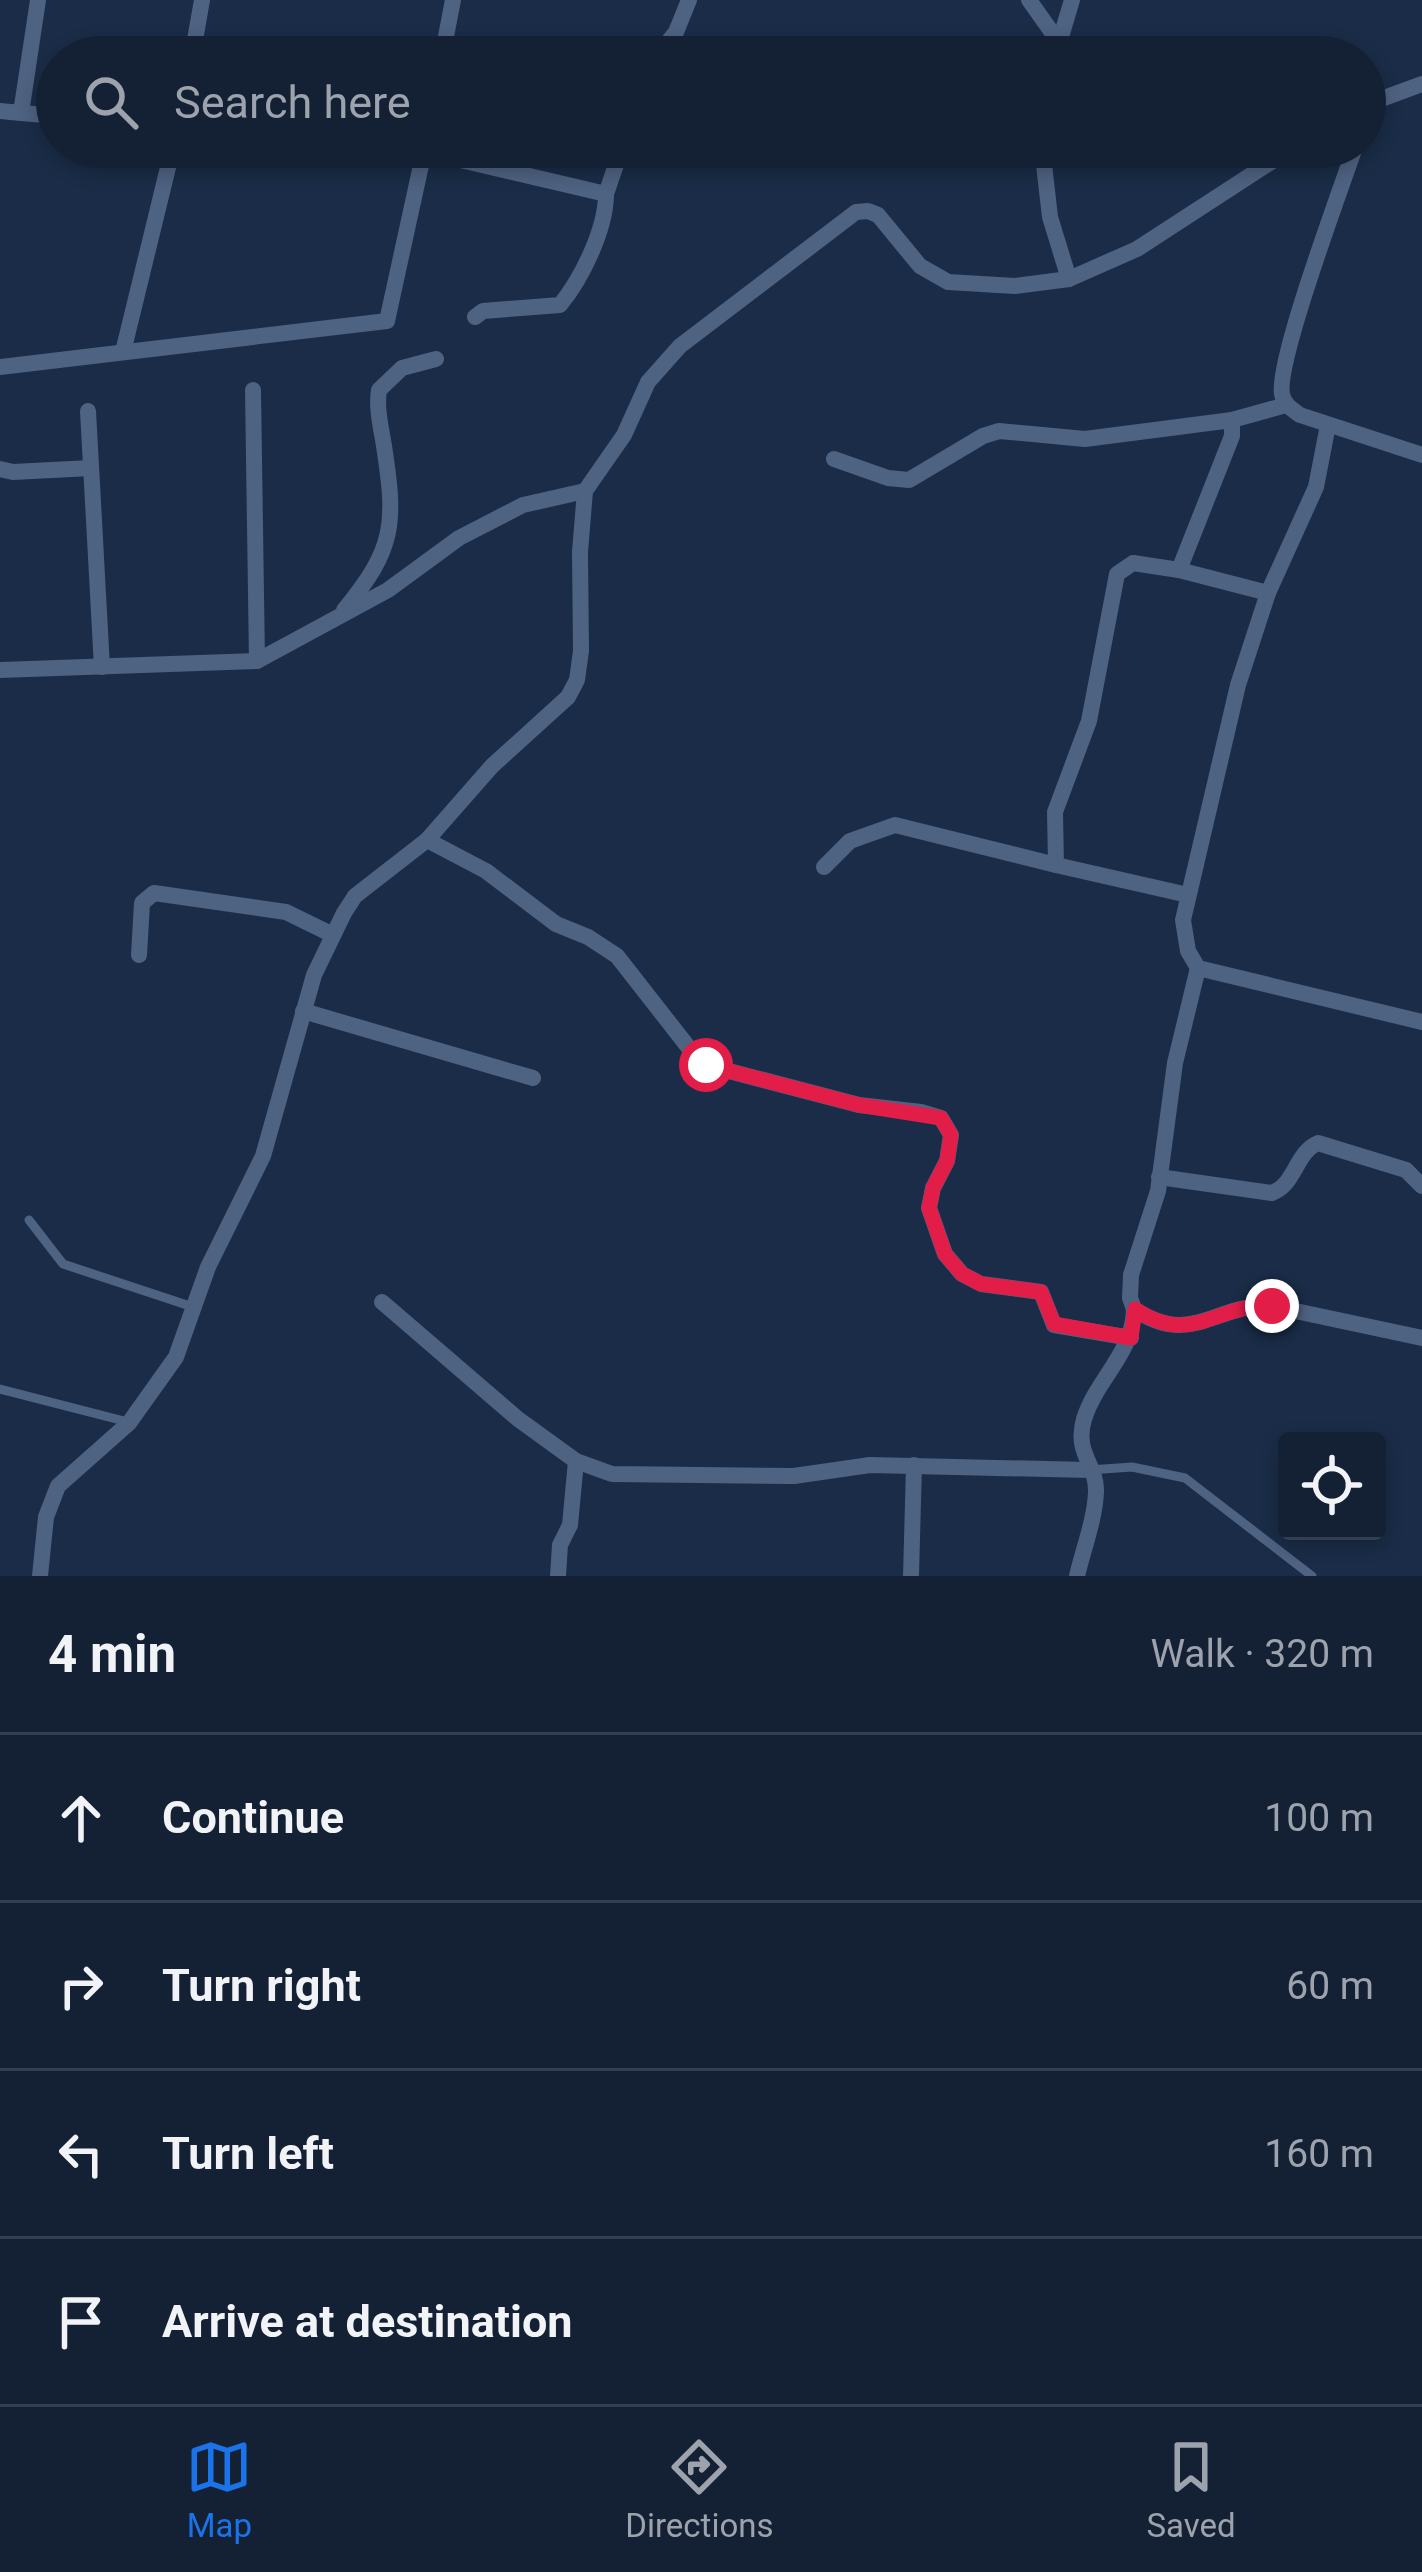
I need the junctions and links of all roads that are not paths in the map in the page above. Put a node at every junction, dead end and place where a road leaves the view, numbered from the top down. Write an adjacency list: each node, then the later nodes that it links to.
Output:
1 (38, 0): 15 (street)
2 (202, 0): 7 (street)
3 (453, 0): 8 (street)
4 (689, 0): 9 (street)
5 (1029, 0): 10 (street)
6 (1072, 0): 11 (street)
7 (195, 36)
8 (446, 36)
9 (673, 36)
10 (1049, 36)
11 (1060, 36)
12 (1422, 84): 13 (street)
13 (1386, 99)
14 (0, 111): 15 (street)
15 (21, 113): 16 (street)
16 (36, 114)
17 (168, 168): 27 (street)
18 (421, 168): 27 (street)
19 (504, 168): 24 (street)
20 (615, 168): 24 (street)
21 (1044, 168): 25 (street)
22 (1262, 168): 25 (street)
23 (1347, 168): 31 (street)
24 (606, 194): 26 (street)
25 (1069, 279): 39 (street)
26 (475, 317)
27 (122, 352): 29 (street)
28 (436, 359): 42 (street)
29 (0, 367)
30 (253, 390): 43 (street)
31 (1286, 405): 33 (street); 34 (street)
32 (88, 411): 37 (street)
33 (1232, 420): 36 (street); 40 (street)
34 (1328, 424): 35 (street); 41 (street)
35 (1422, 455)
36 (835, 459)
37 (91, 468): 38 (street); 44 (street)
38 (0, 469)
39 (585, 491): 42 (street); 46 (street)
40 (1179, 570): 41 (street); 47 (street)
41 (1268, 593): 49 (street)
42 (340, 616): 43 (street)
43 (257, 661): 44 (street)
44 (102, 667): 45 (street)
45 (0, 670)
46 (427, 840): 50 (street); 62 (street)
47 (1056, 865): 48 (street); 49 (street)
48 (824, 867)
49 (1188, 895): 52 (street)
50 (331, 934): 51 (street); 53 (street)
51 (139, 955)
52 (1198, 968): 54 (street); 56 (street)
53 (303, 1010): 55 (street); 60 (street)
54 (1422, 1022)
55 (533, 1078)
56 (1159, 1177): 57 (street); 61 (street)
57 (1422, 1186)
58 (29, 1220): 60 (lane)
59 (382, 1302): 66 (street)
60 (193, 1307): 65 (street)
61 (1135, 1309): 62 (street); 63 (street)
62 (1131, 1338): 68 (street)
63 (1422, 1338)
64 (0, 1389): 65 (lane)
65 (129, 1423): 69 (street)
66 (576, 1461): 67 (street); 70 (street)
67 (914, 1465): 68 (street); 71 (street)
68 (1090, 1470): 72 (street); 73 (lane)
69 (40, 1576)
70 (558, 1576)
71 (911, 1576)
72 (1077, 1576)
73 (1312, 1576)

